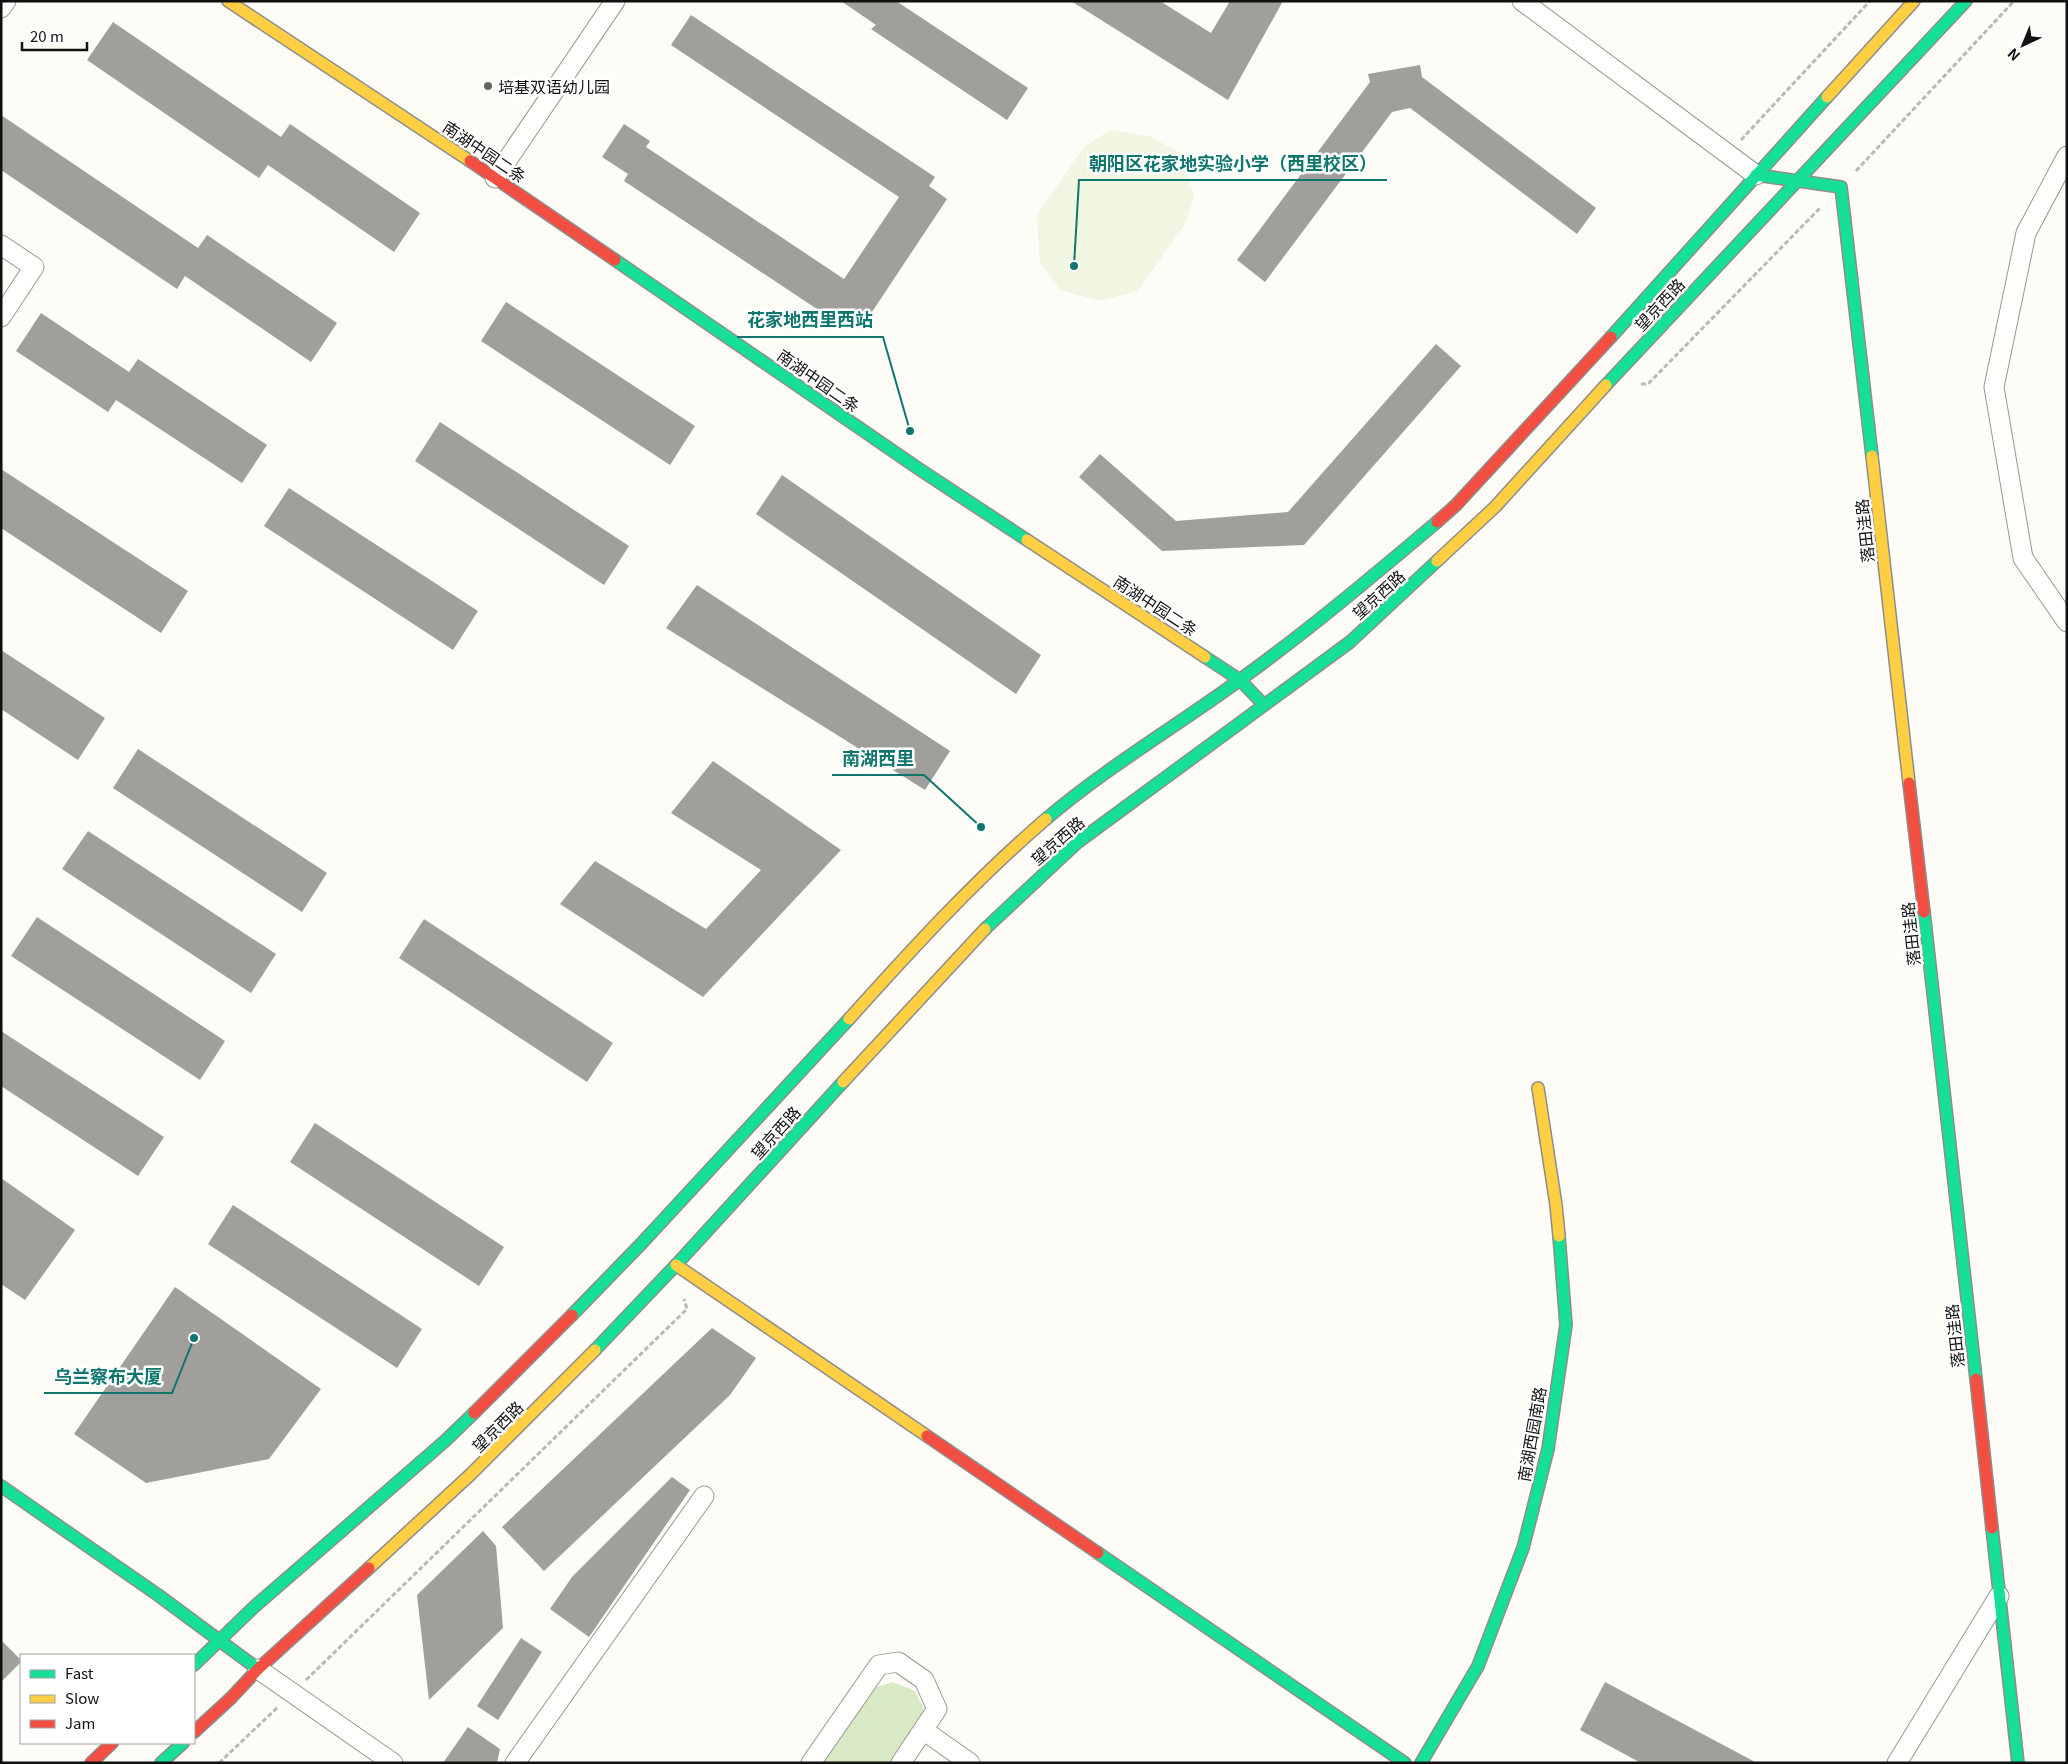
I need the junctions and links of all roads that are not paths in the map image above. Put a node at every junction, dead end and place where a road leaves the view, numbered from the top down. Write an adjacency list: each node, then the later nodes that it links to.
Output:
1 (6, 1): 7 (street)
2 (228, 1): 10 (main road, 南湖中园二条)
3 (615, 1): 10 (street)
4 (1522, 1): 9 (street)
5 (1914, 1): 9 (main road, 望京西路)
6 (1966, 1): 11 (main road, 望京西路)
7 (1, 8)
8 (2067, 156): 14 (street)
9 (1756, 175): 11 (main road, 落田洼路); 15 (main road, 望京西路)
10 (495, 178): 15 (main road, 南湖中园二条)
11 (1796, 182): 16 (main road, 望京西路); 21 (main road, 落田洼路)
12 (1, 245): 13 (street)
13 (1, 317)
14 (2067, 622)
15 (1240, 680): 16 (main road, 南湖中园二条); 22 (main road, 望京西路)
16 (1264, 705): 18 (main road, 望京西路)
17 (1538, 1088): 37 (main road, 南湖西园南路)
18 (676, 1265): 24 (main road, 望京西路); 36 (main road)
19 (1, 1486): 22 (main road)
20 (704, 1496): 32 (street)
21 (1999, 1596): 38 (street); 39 (main road, 落田洼路)
22 (220, 1640): 23 (main road, 望京西路); 24 (main road)
23 (195, 1664)
24 (258, 1669): 26 (main road, 望京西路); 31 (street)
25 (923, 1730): 33 (street); 34 (street); 35 (street)
26 (195, 1731)
27 (111, 1744): 29 (main road)
28 (182, 1744): 30 (main road)
29 (91, 1763)
30 (161, 1763)
31 (393, 1763)
32 (515, 1763)
33 (811, 1763)
34 (901, 1763)
35 (970, 1763)
36 (1405, 1763)
37 (1421, 1763)
38 (1897, 1763)
39 (2018, 1763)

